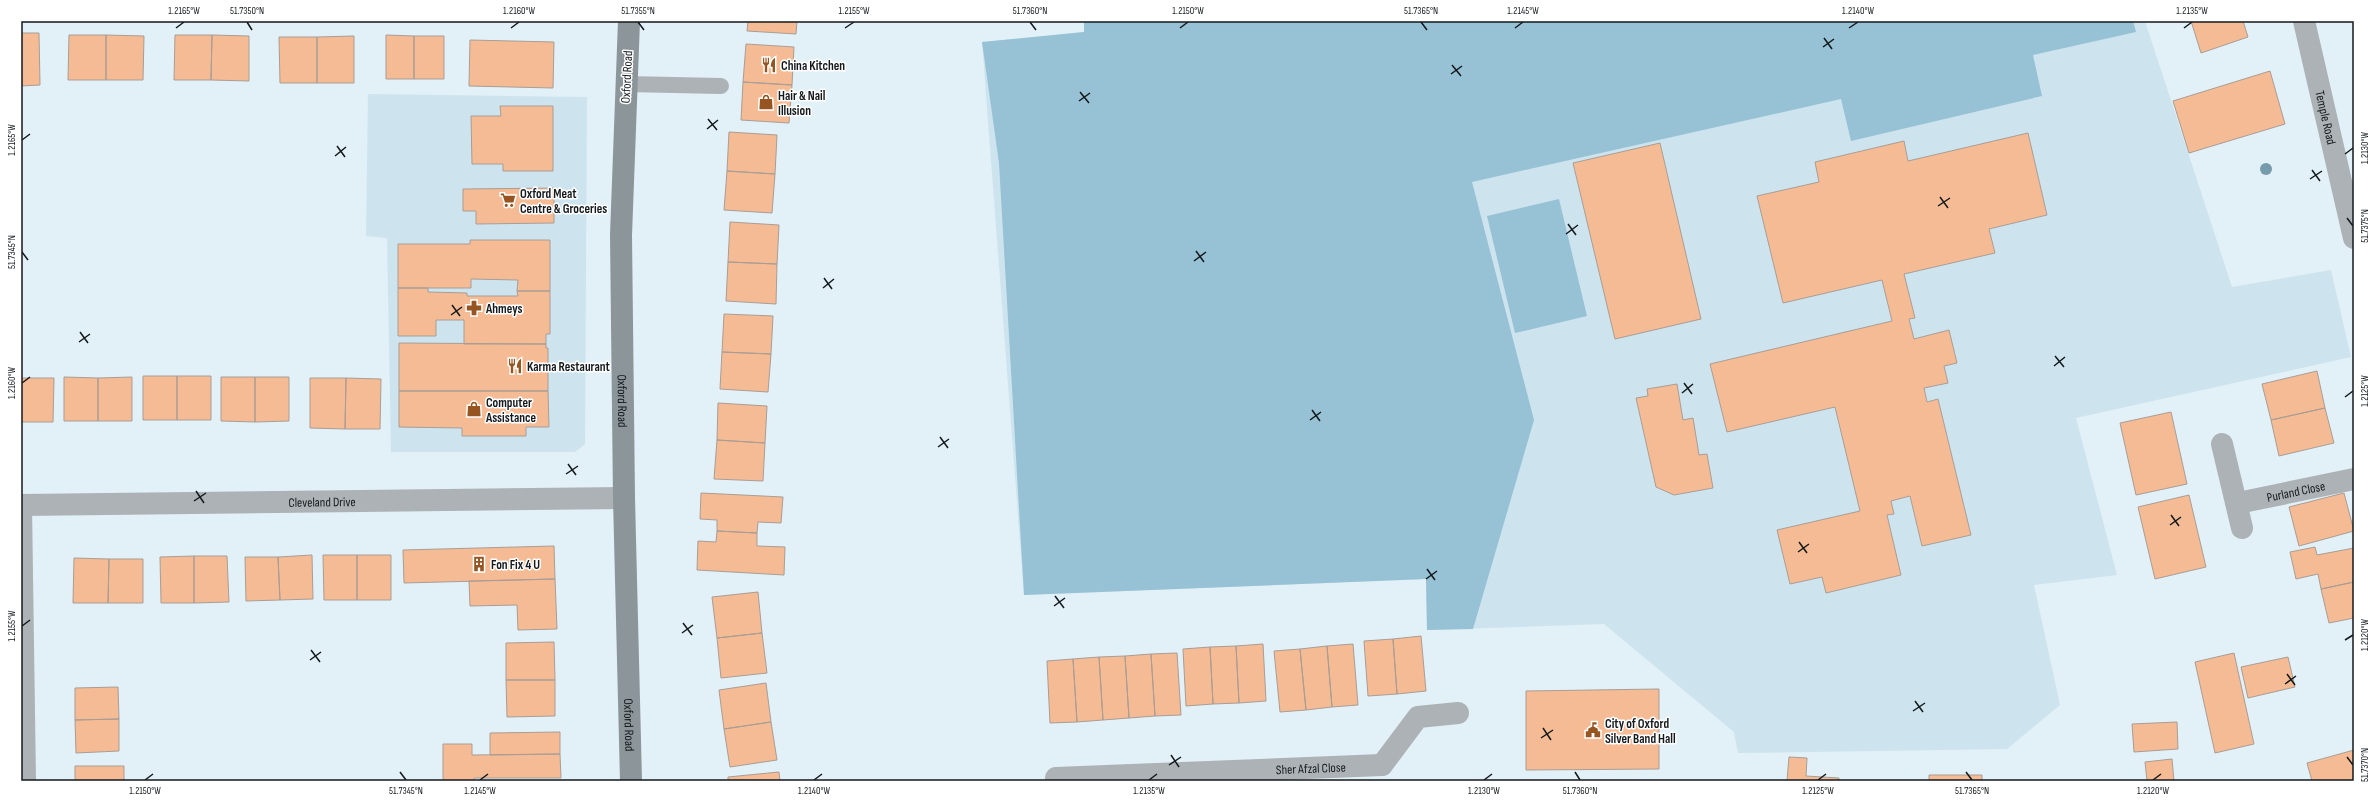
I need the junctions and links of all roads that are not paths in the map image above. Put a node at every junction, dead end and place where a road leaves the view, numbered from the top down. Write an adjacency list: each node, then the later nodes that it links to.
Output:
1 (629, 21): 3 (main road, Oxford Road)
2 (2304, 21): 5 (street, Temple Road)
3 (626, 84): 4 (lane); 8 (main road, Oxford Road)
4 (721, 86)
5 (2354, 238)
6 (2222, 444): 9 (street)
7 (2354, 479): 9 (street, Purland Close)
8 (624, 498): 10 (street, Cleveland Drive); 16 (main road, Oxford Road)
9 (2238, 503): 11 (street)
10 (21, 504): 15 (street)
11 (2242, 528)
12 (1458, 713): 13 (street)
13 (1382, 773): 14 (street, Sher Afzal Close)
14 (1056, 778)
15 (25, 781)
16 (631, 781)

